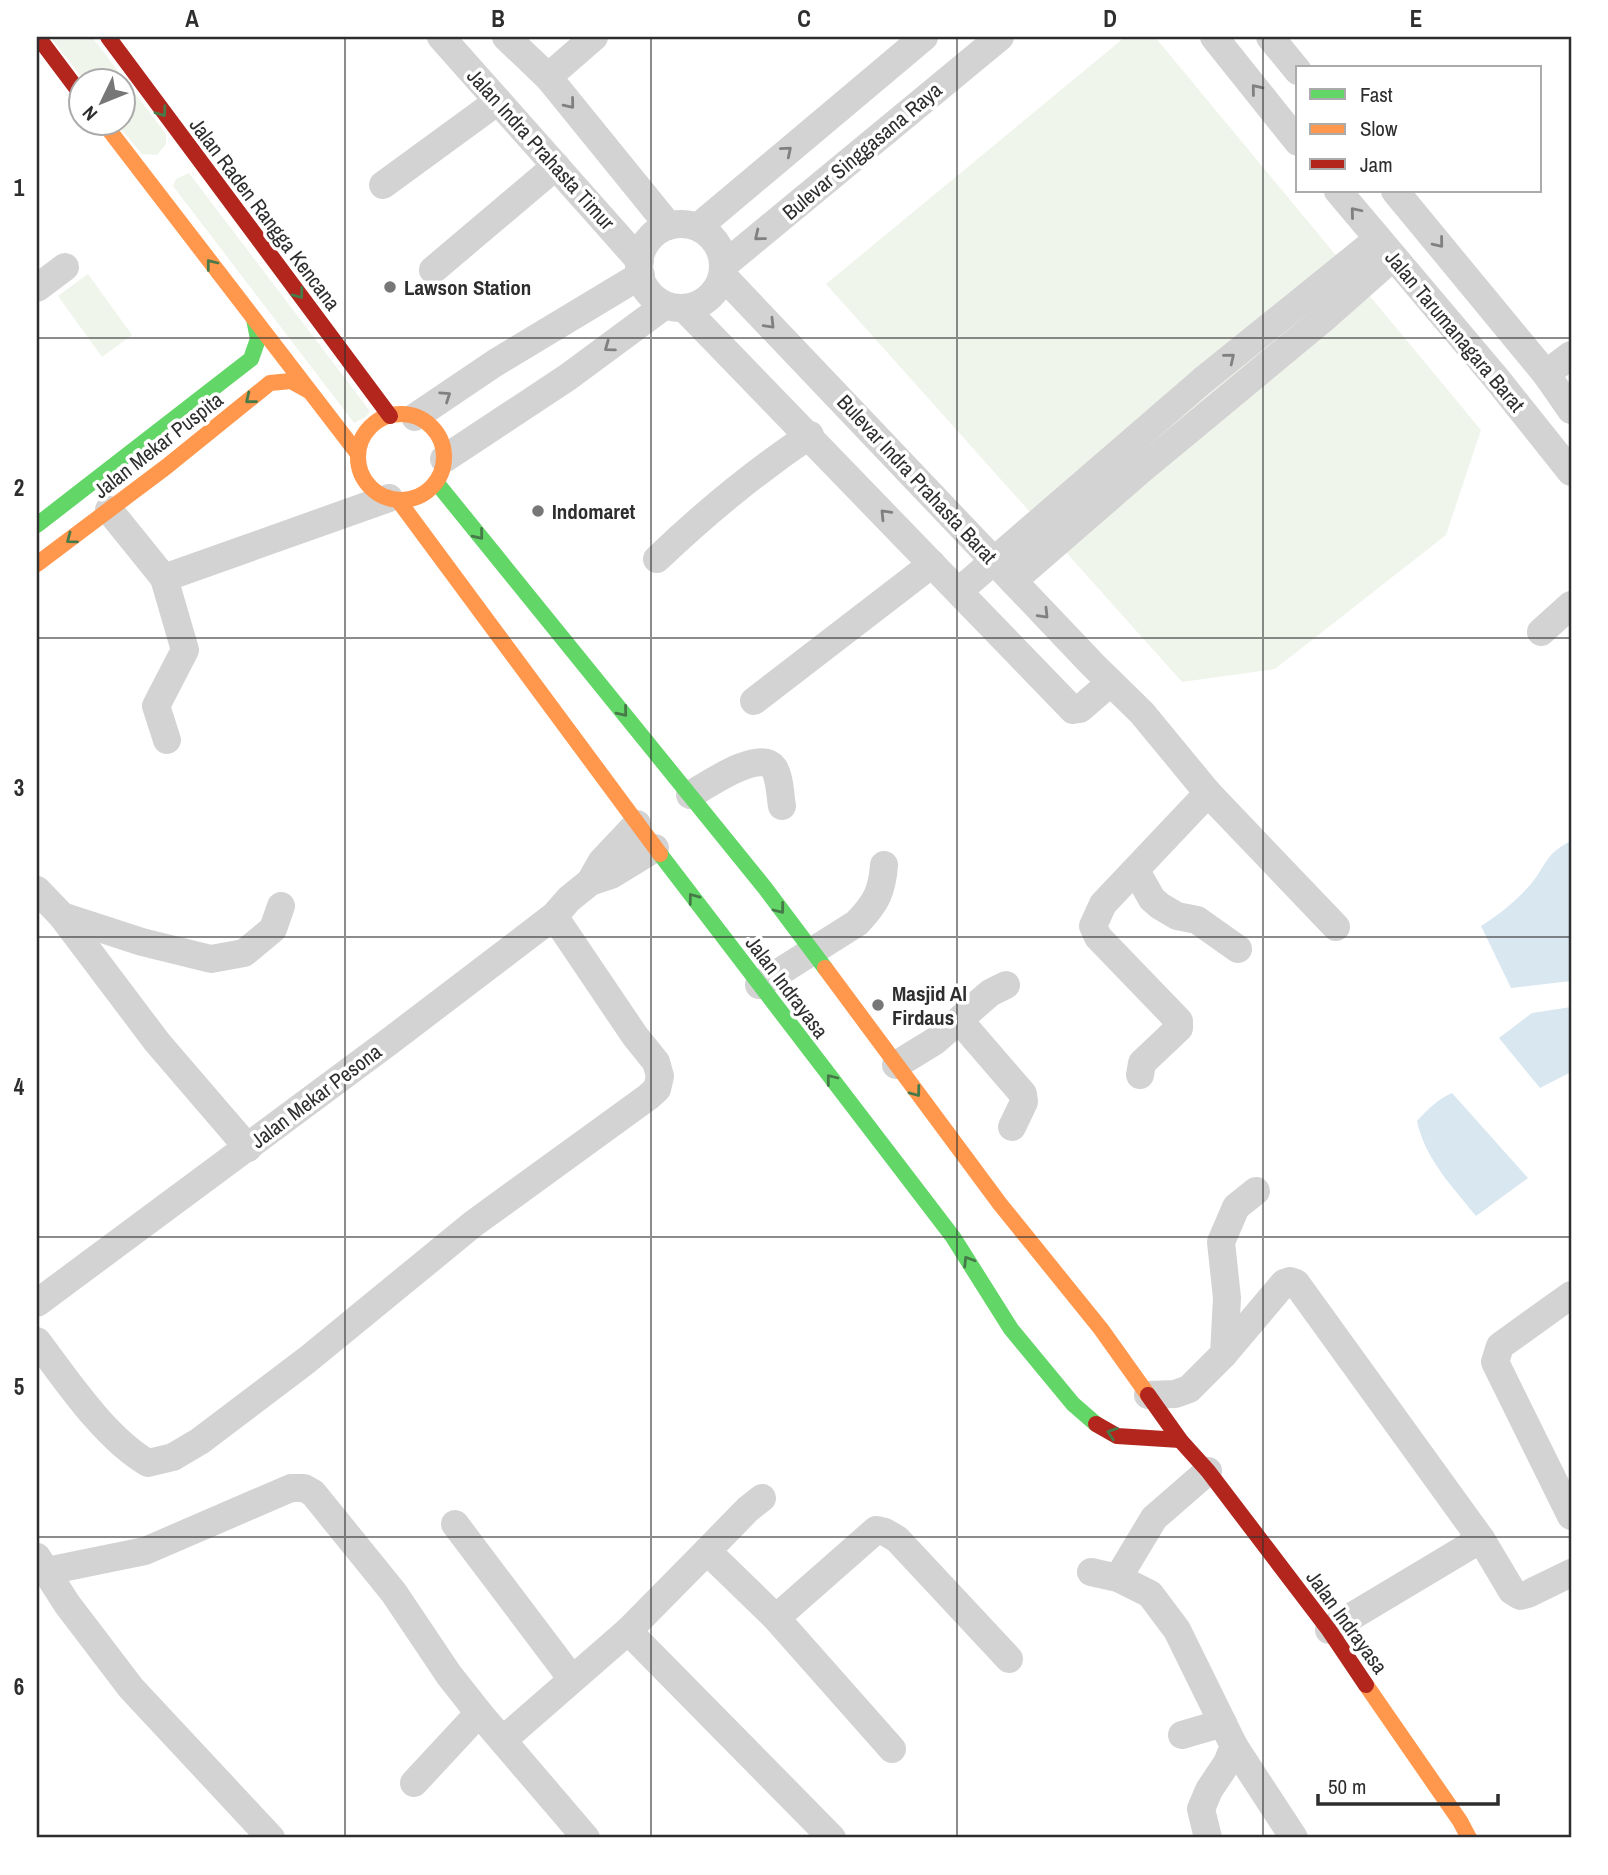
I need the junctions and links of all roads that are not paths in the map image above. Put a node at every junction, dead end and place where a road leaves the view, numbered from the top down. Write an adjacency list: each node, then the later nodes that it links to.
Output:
1 (38, 37): 11 (street)
2 (108, 37): 41 (street, Jalan Raden Rangga Kencana, one-way to 41)
3 (441, 37): 13 (street, Jalan Indra Prahasta Timur)
4 (506, 37): 12 (street)
5 (594, 37): 12 (street)
6 (924, 37): 21 (street, one-way to 6)
7 (1000, 37): 26 (street, Bulevar Singgasana Raya, one-way to 26)
8 (1214, 37): 15 (street, one-way to 8)
9 (1270, 37): 10 (street)
10 (1296, 69)
11 (66, 74)
12 (548, 77): 20 (street, one-way to 20)
13 (498, 101): 16 (street, Jalan Indra Prahasta Timur); 17 (street)
14 (116, 136): 30 (street, one-way to 14)
15 (1296, 140)
16 (556, 166): 24 (street, Jalan Indra Prahasta Timur); 25 (street)
17 (383, 185)
18 (1339, 192): 22 (street, Jalan Tarumanagara Barat, one-way to 18)
19 (1396, 192): 35 (street, Jalan Tarumanagara Barat, one-way to 35)
20 (669, 226): 21 (street); 24 (street)
21 (698, 227): 26 (street)
22 (1385, 248): 28 (street); 31 (street); 47 (street, Jalan Tarumanagara Barat)
23 (65, 267): 27 (street)
24 (640, 268): 29 (street); 41 (street, one-way to 24)
25 (433, 270)
26 (723, 270): 29 (street); 53 (street, Bulevar Indra Prahasta Barat, one-way to 53)
27 (37, 288)
28 (1303, 299): 31 (street); 32 (street)
29 (674, 307): 43 (street); 46 (street, one-way to 46)
30 (254, 318): 37 (street); 51 (street, Jalan Mekar Puspita)
31 (1323, 319): 34 (street)
32 (1259, 334): 34 (street); 36 (street, one-way to 32)
33 (1571, 355): 35 (street)
34 (1279, 356): 39 (street)
35 (1546, 374): 40 (street, Jalan Tarumanagara Barat)
36 (1202, 381): 38 (street); 39 (street)
37 (309, 391): 44 (street); 50 (street, Jalan Mekar Puspita, one-way to 50)
38 (1176, 403): 42 (street); 45 (street)
39 (1222, 404): 42 (street)
40 (1571, 410)
41 (402, 416): 44 (street); 46 (street)
42 (1195, 426): 45 (street)
43 (810, 436): 52 (street); 55 (street, one-way to 43)
44 (358, 454): 49 (street)
45 (1134, 459): 48 (street)
46 (440, 471): 49 (street); 65 (street, Jalan Indrayasa, one-way to 65)
47 (1571, 472)
48 (1088, 498): 53 (street); 57 (street)
49 (393, 499): 56 (street); 67 (street, Jalan Indrayasa)
50 (109, 510): 54 (street, Jalan Mekar Puspita, one-way to 54); 56 (street)
51 (37, 525)
52 (657, 559)
53 (993, 560): 57 (street, Bulevar Indra Prahasta Barat); 58 (street)
54 (37, 564)
55 (932, 564): 58 (street); 62 (street)
56 (164, 578): 63 (street)
57 (1013, 581): 61 (street, Bulevar Indra Prahasta Barat, one-way to 61)
58 (959, 591): 61 (street)
59 (1571, 605): 60 (street)
60 (1541, 632)
61 (1110, 683): 64 (street, Bulevar Indra Prahasta Barat)
62 (754, 701)
63 (167, 740)
64 (1208, 793): 70 (street); 76 (street, Bulevar Indra Prahasta Barat)
65 (690, 795): 66 (street); 78 (street, Jalan Indrayasa, one-way to 78)
66 (782, 806)
67 (637, 824): 68 (street, Jalan Indrayasa); 71 (street, Jalan Mekar Pesona)
68 (655, 848): 71 (street, Jalan Mekar Pesona); 79 (street, Jalan Indrayasa, one-way to 68)
69 (884, 865): 78 (street)
70 (1136, 872): 77 (street); 83 (street)
71 (590, 882): 75 (street, Jalan Mekar Pesona)
72 (37, 890): 74 (street)
73 (281, 906): 74 (street)
74 (62, 916): 85 (street)
75 (554, 916): 85 (street, Jalan Mekar Pesona); 89 (street)
76 (1336, 927)
77 (1238, 949)
78 (813, 951): 79 (street); 82 (street, Jalan Indrayasa)
79 (759, 985): 92 (street, Jalan Indrayasa, one-way to 79)
80 (1006, 985): 81 (street)
81 (960, 1021): 82 (street); 84 (street)
82 (896, 1065): 91 (street, Jalan Indrayasa, one-way to 91)
83 (1140, 1075)
84 (1012, 1127)
85 (248, 1148): 88 (street, Jalan Mekar Pesona)
86 (1256, 1191): 90 (street)
87 (1571, 1296): 95 (street)
88 (37, 1303)
89 (37, 1341)
90 (1224, 1354): 91 (street); 97 (street)
91 (1148, 1395): 92 (street, Jalan Indrayasa)
92 (1180, 1440): 93 (street, Jalan Indrayasa)
93 (1208, 1471): 102 (street, Jalan Indrayasa); 107 (street)
94 (762, 1498): 98 (street)
95 (1571, 1516)
96 (455, 1524): 105 (street)
97 (1481, 1539): 100 (street); 102 (street)
98 (707, 1551): 101 (street); 103 (street)
99 (42, 1564): 106 (street); 112 (street)
100 (1571, 1573)
101 (776, 1618): 104 (street); 110 (street)
102 (1329, 1630): 117 (street, Jalan Indrayasa)
103 (628, 1631): 105 (street); 114 (street)
104 (1009, 1658)
105 (572, 1679): 109 (street)
106 (479, 1713): 109 (street); 111 (street)
107 (1229, 1734): 108 (street); 115 (street); 116 (street)
108 (1182, 1735)
109 (503, 1740): 113 (street)
110 (892, 1749)
111 (414, 1783)
112 (271, 1838)
113 (586, 1838)
114 (832, 1838)
115 (1208, 1838)
116 (1294, 1838)
117 (1469, 1838)

